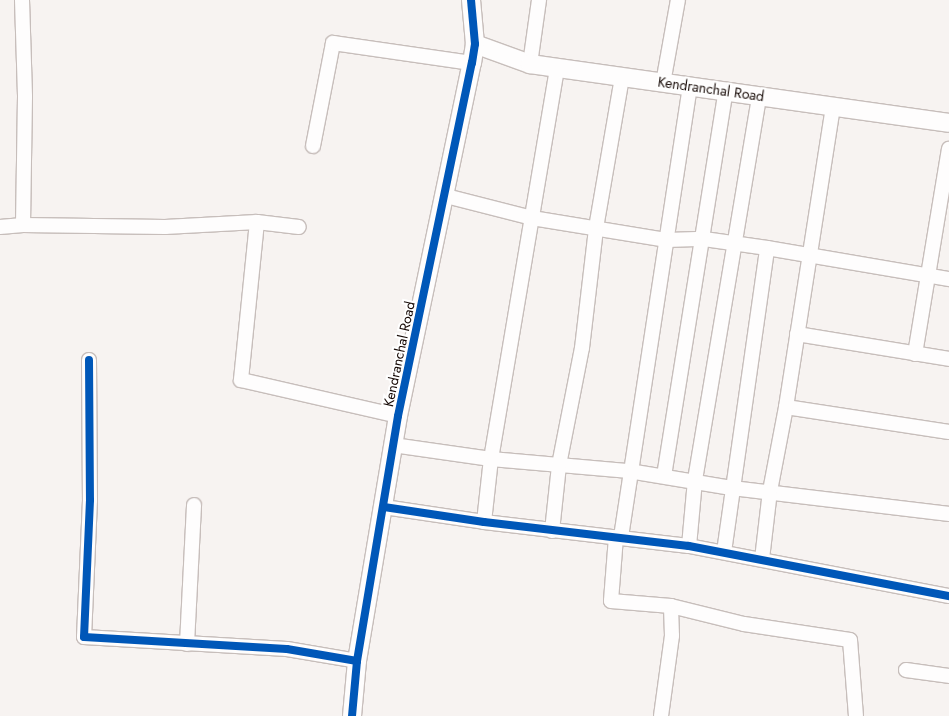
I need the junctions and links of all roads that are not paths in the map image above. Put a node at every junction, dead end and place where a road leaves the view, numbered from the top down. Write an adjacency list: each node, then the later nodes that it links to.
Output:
1 (22, 0): 21 (street)
2 (471, 0): 5 (street, Kendranchal Road)
3 (539, 0): 7 (street)
4 (678, 0): 10 (street)
5 (475, 44): 6 (street, Kendranchal Road); 7 (street, Kendranchal Road)
6 (472, 63): 16 (street); 18 (street, Kendranchal Road)
7 (530, 64): 8 (street, Kendranchal Road)
8 (557, 68): 9 (street, Kendranchal Road); 19 (street)
9 (622, 77): 10 (street, Kendranchal Road); 24 (street)
10 (663, 83): 11 (street, Kendranchal Road)
11 (690, 86): 12 (street, Kendranchal Road); 25 (street)
12 (726, 90): 13 (street, Kendranchal Road); 26 (street)
13 (759, 96): 14 (street, Kendranchal Road); 27 (street)
14 (833, 107): 15 (street, Kendranchal Road); 29 (street)
15 (949, 123)
16 (313, 146)
17 (949, 149): 30 (street)
18 (446, 196): 19 (street); 37 (street, Kendranchal Road)
19 (532, 218): 24 (street); 40 (street)
20 (257, 222): 21 (street); 23 (street); 37 (street)
21 (24, 225): 22 (street)
22 (0, 227)
23 (299, 227)
24 (596, 228): 25 (street); 41 (street)
25 (667, 240): 26 (street); 42 (street)
26 (704, 240): 27 (street); 43 (street)
27 (735, 244): 28 (street); 44 (street)
28 (767, 248): 29 (street); 45 (street)
29 (809, 256): 30 (street); 32 (street)
30 (929, 276): 31 (street); 33 (street)
31 (949, 280)
32 (797, 334): 33 (street); 36 (street)
33 (915, 354): 34 (street)
34 (949, 359)
35 (89, 360): 58 (street)
36 (786, 407): 38 (street); 46 (street)
37 (398, 416): 39 (street, Kendranchal Road)
38 (949, 432)
39 (393, 445): 40 (street); 48 (street, Kendranchal Road)
40 (491, 459): 41 (street); 50 (street)
41 (560, 465): 42 (street); 51 (street)
42 (629, 471): 43 (street); 52 (street)
43 (664, 476): 44 (street)
44 (695, 480): 45 (street); 53 (street)
45 (732, 488): 46 (street); 54 (street)
46 (770, 491): 49 (street); 55 (street)
47 (194, 505): 58 (street)
48 (384, 507): 50 (street); 59 (street, Kendranchal Road)
49 (949, 514)
50 (484, 522): 51 (street)
51 (552, 531): 52 (street)
52 (619, 537): 53 (street); 57 (street)
53 (688, 546): 54 (street)
54 (724, 552): 55 (street)
55 (762, 559): 56 (street)
56 (949, 596)
57 (671, 606): 63 (street); 64 (street)
58 (187, 644): 59 (street)
59 (358, 661): 62 (street, Kendranchal Road)
60 (906, 670): 61 (street)
61 (949, 676)
62 (352, 716)
63 (661, 716)
64 (856, 716)

